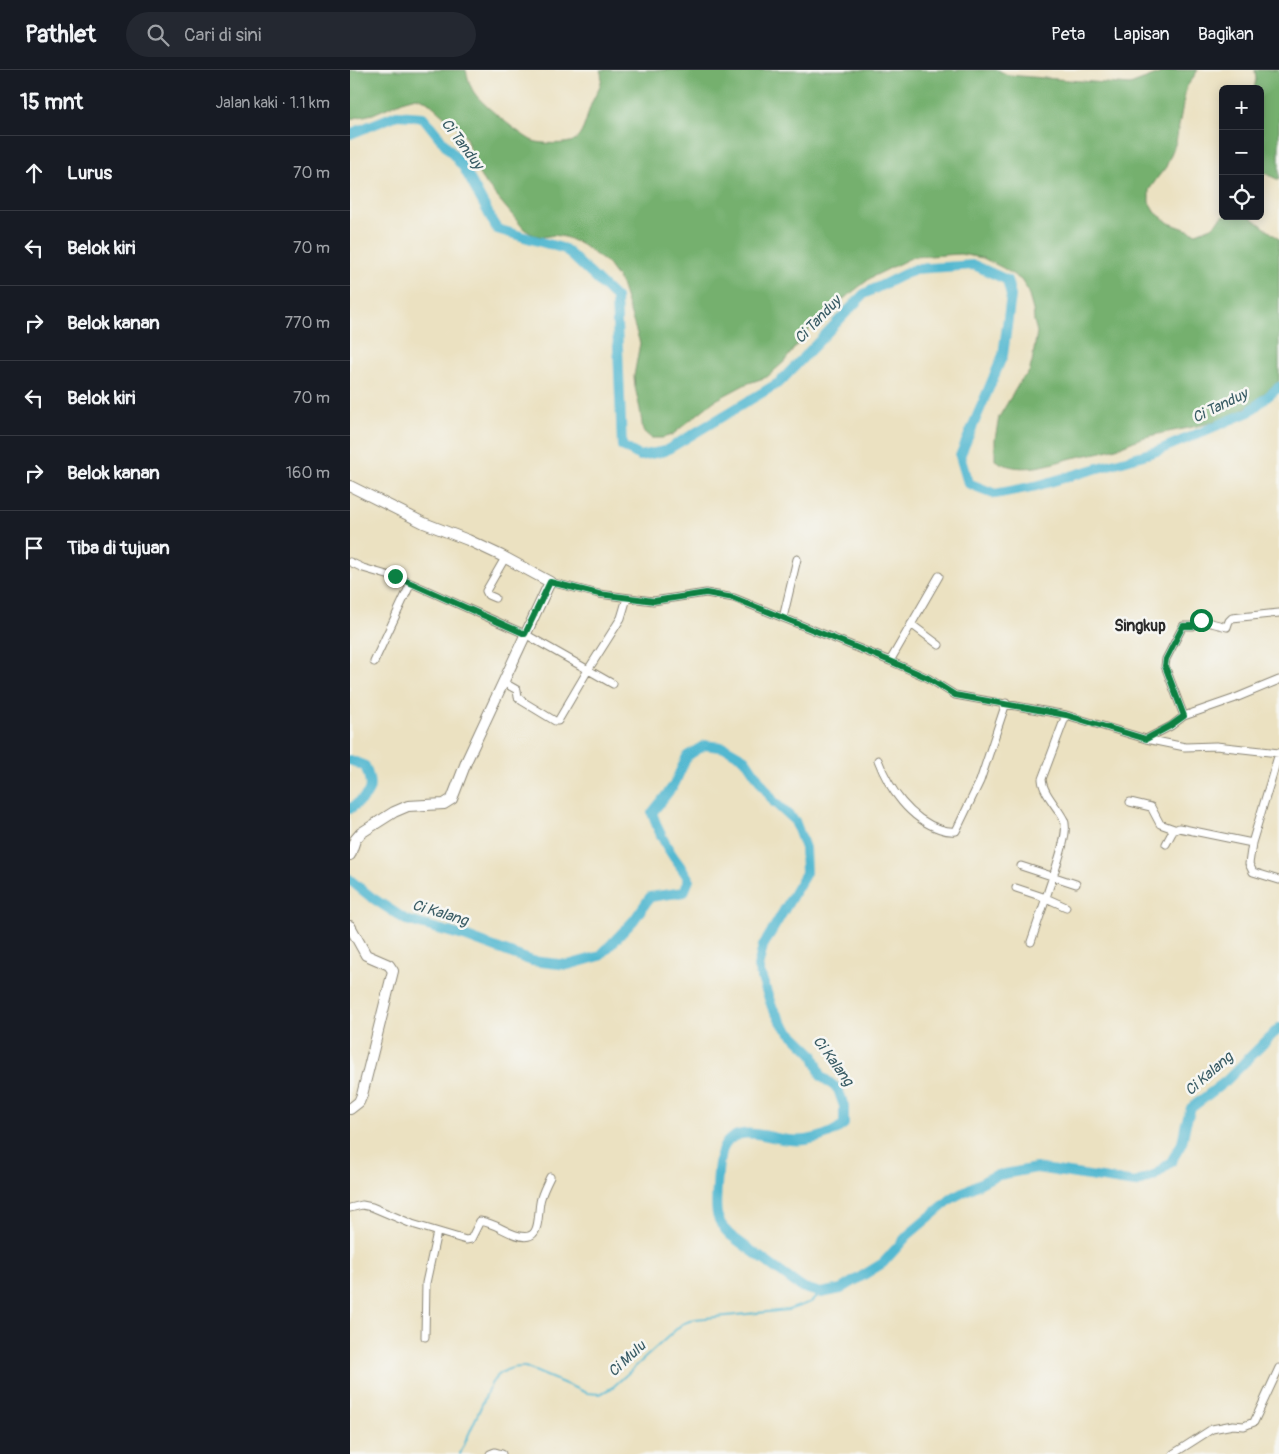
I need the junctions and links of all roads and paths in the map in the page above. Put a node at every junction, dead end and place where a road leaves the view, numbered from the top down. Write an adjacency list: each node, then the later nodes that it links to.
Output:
1 (350, 486): 2 (street)
2 (505, 558): 6 (street); 8 (street)
3 (797, 559): 11 (street)
4 (350, 562): 7 (street)
5 (939, 576): 12 (street)
6 (550, 582): 9 (street); 13 (street)
7 (411, 583): 13 (street); 16 (street)
8 (495, 598)
9 (627, 598): 11 (street); 17 (street)
10 (1279, 613): 23 (street)
11 (783, 618): 15 (street)
12 (911, 624): 14 (street); 15 (street)
13 (525, 634): 17 (street); 19 (street)
14 (939, 645)
15 (890, 661): 21 (street)
16 (374, 662)
17 (588, 670): 19 (street); 20 (street)
18 (1279, 680): 23 (street)
19 (503, 682): 31 (street)
20 (613, 684)
21 (1006, 703): 22 (street); 26 (street)
22 (1066, 715): 24 (street); 33 (street)
23 (1184, 716): 24 (street)
24 (1146, 739): 25 (street)
25 (1279, 757): 29 (street)
26 (878, 760)
27 (1130, 802): 28 (street)
28 (1174, 830): 29 (street); 30 (street)
29 (1252, 842): 34 (street)
30 (1166, 844)
31 (350, 855)
32 (1022, 866): 33 (street)
33 (1052, 876): 35 (street); 37 (street)
34 (1279, 880)
35 (1076, 884)
36 (1016, 888): 37 (street)
37 (1046, 898): 38 (street); 40 (street)
38 (1066, 906)
39 (350, 926): 41 (street)
40 (1031, 942)
41 (350, 1109)
42 (550, 1177): 44 (street)
43 (350, 1208): 44 (street)
44 (437, 1232): 45 (street)
45 (425, 1337)
46 (1279, 1368): 49 (street)
47 (490, 1454): 48 (street)
48 (502, 1454)
49 (1174, 1454)

